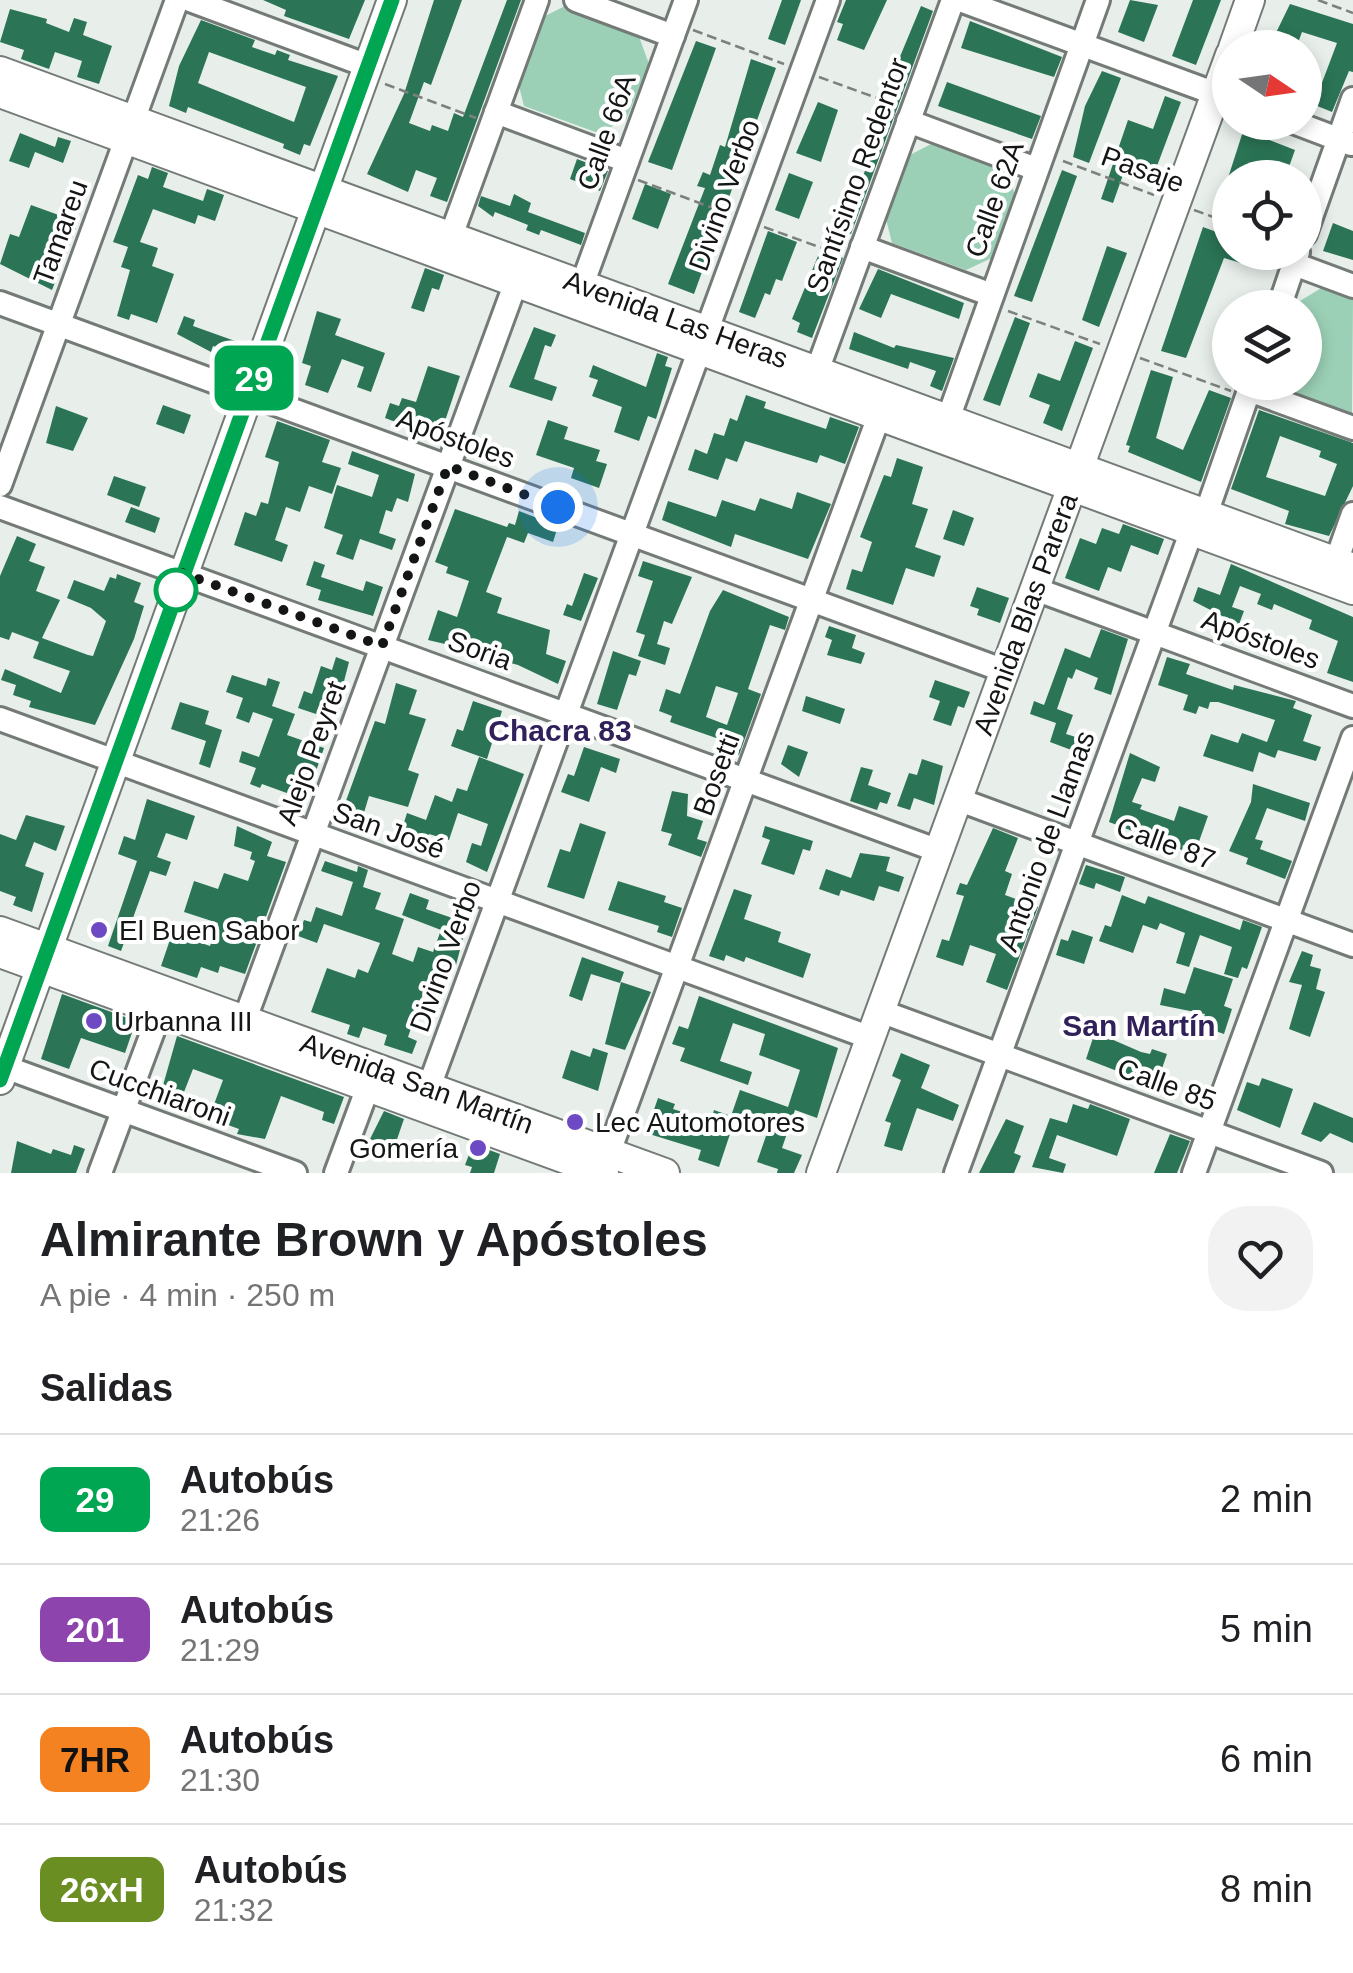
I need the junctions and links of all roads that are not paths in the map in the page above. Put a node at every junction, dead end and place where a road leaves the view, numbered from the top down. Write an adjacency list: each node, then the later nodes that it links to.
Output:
1 (177, 0): 22 (street, Tamareu)
2 (190, 0): 15 (street)
3 (392, 0): 15 (main road)
4 (537, 0): 19 (street)
5 (576, 0): 12 (street)
6 (686, 0): 12 (street, Calle 66A)
7 (828, 0): 38 (street, Divino Verbo)
8 (956, 0): 13 (street); 20 (street, Santísimo Redentor)
9 (1098, 0): 13 (street, Calle 62A)
10 (1250, 0): 11 (main road)
11 (1239, 30)
12 (673, 36): 25 (street, Calle 66A)
13 (1081, 44): 17 (street); 26 (street, Calle 62A)
14 (0, 71): 22 (main road, Avenida Las Heras)
15 (366, 71): 28 (main road)
16 (0, 93): 22 (main road, Avenida Las Heras)
17 (1212, 93)
18 (1353, 99): 24 (street)
19 (494, 118): 25 (street); 29 (street)
20 (908, 121): 26 (street); 30 (street, Santísimo Redentor)
21 (1212, 122): 47 (main road, Avenida Blas Parera)
22 (130, 130): 28 (main road, Avenida Las Heras); 37 (street, Tamareu)
23 (1322, 133): 24 (street)
24 (1346, 142): 27 (street)
25 (627, 160): 33 (street, Calle 66A)
26 (1040, 161): 35 (street, Calle 62A)
27 (1322, 196)
28 (319, 199): 29 (main road, Avenida Las Heras); 32 (main road, Avenida Las Heras); 40 (main road)
29 (450, 236): 33 (main road, Avenida Las Heras)
30 (862, 246): 35 (street); 39 (street, Santísimo Redentor)
31 (1320, 270): 34 (street)
32 (516, 282): 38 (main road, Avenida Las Heras); 46 (street, Alejo Peyret)
33 (582, 285): 38 (main road, Avenida Las Heras)
34 (1353, 286)
35 (992, 295): 44 (street, Calle 62A)
36 (0, 303): 37 (street, Apóstoles)
37 (59, 324): 40 (street, Apóstoles); 48 (street, Tamareu)
38 (703, 340): 39 (main road, Avenida Las Heras); 43 (main road, Avenida Las Heras); 52 (street, Divino Verbo)
39 (817, 371): 44 (main road, Avenida Las Heras)
40 (248, 394): 46 (street, Apóstoles); 54 (main road)
41 (1246, 400): 51 (street, Antonio de Llamas)
42 (1285, 400): 45 (street)
43 (880, 416): 47 (main road, Avenida Las Heras); 57 (street, Bosetti)
44 (948, 419): 47 (main road, Avenida Las Heras)
45 (1353, 428)
46 (448, 466): 52 (street, Apóstoles); 59 (street, Alejo Peyret)
47 (1076, 477): 51 (main road, Avenida Las Heras); 55 (main road, Avenida Blas Parera)
48 (0, 485)
49 (0, 506): 54 (street, Soria)
50 (1353, 514): 53 (street)
51 (1199, 522): 53 (main road, Avenida Las Heras); 56 (main road, Avenida Las Heras); 58 (street, Antonio de Llamas)
52 (632, 534): 57 (street, Apóstoles); 62 (street, Divino Verbo)
53 (1345, 565)
54 (182, 573): 59 (street, Soria); 65 (main road)
55 (1035, 589): 58 (street, Apóstoles); 60 (main road, Avenida Blas Parera)
56 (1353, 590)
57 (812, 600): 60 (street, Apóstoles); 66 (street, Bosetti)
58 (1154, 632): 61 (street, Apóstoles); 69 (street, Antonio de Llamas)
59 (382, 646): 62 (street, Soria); 68 (street, Alejo Peyret)
60 (1005, 671): 67 (main road, Avenida Blas Parera)
61 (1353, 706)
62 (566, 714): 66 (street, Soria); 71 (street, Divino Verbo)
63 (0, 719): 65 (street, San José)
64 (1353, 738): 72 (street)
65 (114, 761): 68 (street, San José); 76 (main road)
66 (746, 780): 70 (street, Soria); 77 (street, Bosetti)
67 (957, 799): 69 (street, Calle 87); 70 (main road, Avenida Blas Parera)
68 (313, 834): 71 (street, San José); 80 (street, Alejo Peyret)
69 (1077, 843): 72 (street, Calle 87); 82 (street, Antonio de Llamas)
70 (939, 850): 78 (main road, Avenida Blas Parera)
71 (497, 901): 77 (street, San José); 85 (street, Divino Verbo)
72 (1286, 920): 74 (street, Calle 87); 87 (street)
73 (0, 931): 76 (main road, Avenida San Martín)
74 (1353, 945)
75 (0, 953): 76 (main road, Avenida San Martín)
76 (44, 958): 79 (main road, Avenida San Martín); 80 (main road, Avenida San Martín); 83 (main road)
77 (677, 967): 81 (street, San José); 88 (street, Bosetti)
78 (880, 1011): 81 (main road, Avenida Blas Parera); 82 (street, Calle 85)
79 (160, 1012): 84 (main road, Avenida San Martín); 86 (street)
80 (245, 1019): 85 (main road, Avenida San Martín)
81 (870, 1038): 93 (main road, Avenida Blas Parera)
82 (1000, 1054): 87 (street, Calle 85); 94 (street, Antonio de Llamas)
83 (2, 1074): 86 (street, Cucchiaroni)
84 (368, 1087): 88 (main road, Avenida San Martín); 91 (street)
85 (429, 1087): 88 (main road, Avenida San Martín)
86 (123, 1110): 89 (street); 90 (street, Cucchiaroni)
87 (1209, 1132): 95 (street); 96 (street, Calle 85)
88 (595, 1166): 92 (main road, Avenida San Martín)
89 (100, 1173)
90 (294, 1173)
91 (336, 1173)
92 (665, 1173)
93 (821, 1173)
94 (956, 1173)
95 (1194, 1173)
96 (1321, 1173)

